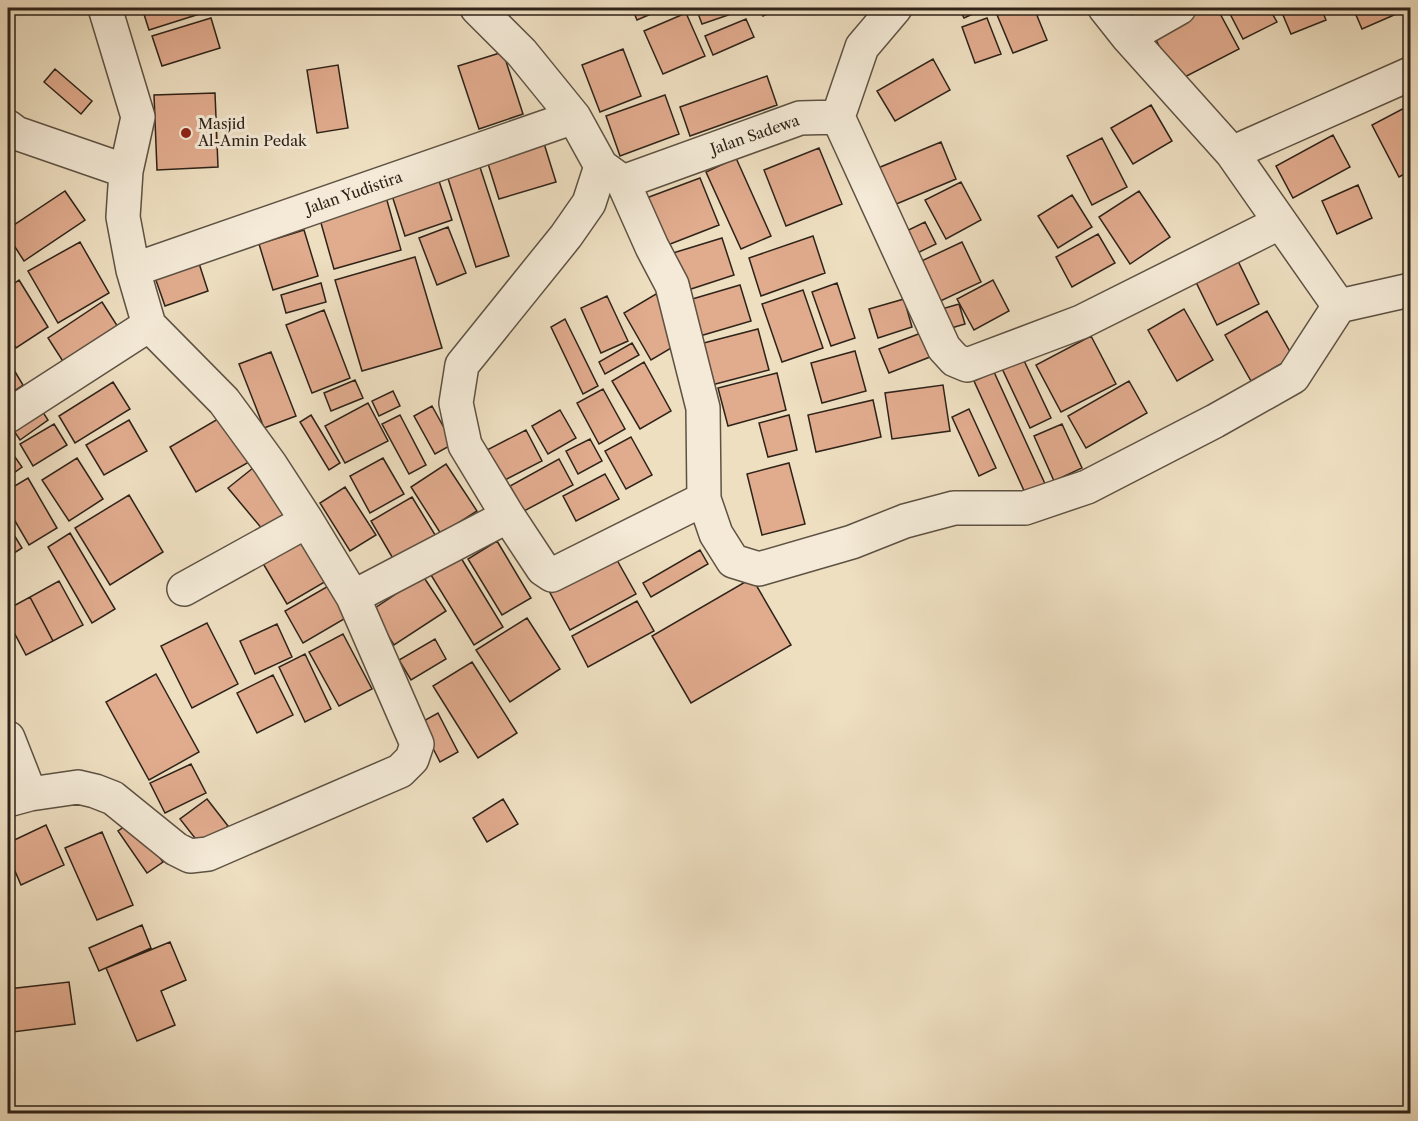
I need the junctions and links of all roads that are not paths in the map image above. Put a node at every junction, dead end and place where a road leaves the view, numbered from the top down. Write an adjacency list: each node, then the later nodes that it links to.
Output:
1 (105, 8): 12 (street)
2 (477, 8): 8 (street)
3 (896, 8): 9 (street)
4 (1105, 8): 6 (street)
5 (1179, 8): 6 (street)
6 (1128, 37): 11 (street)
7 (1410, 74): 11 (street)
8 (574, 117): 13 (street); 15 (street, Jalan Yudistira)
9 (838, 117): 13 (street, Jalan Sadewa); 14 (street)
10 (8, 127): 12 (street)
11 (1232, 153): 14 (street)
12 (126, 171): 15 (street)
13 (612, 174): 20 (street); 21 (street)
14 (1279, 223): 17 (street)
15 (133, 270): 18 (street)
16 (1410, 290): 17 (street)
17 (1339, 306): 20 (street)
18 (149, 325): 19 (street); 22 (street)
19 (8, 416)
20 (704, 499): 21 (street)
21 (508, 516): 24 (street)
22 (307, 520): 23 (street); 24 (street)
23 (184, 589)
24 (353, 597): 26 (street)
25 (8, 738): 26 (street)
26 (19, 797)

